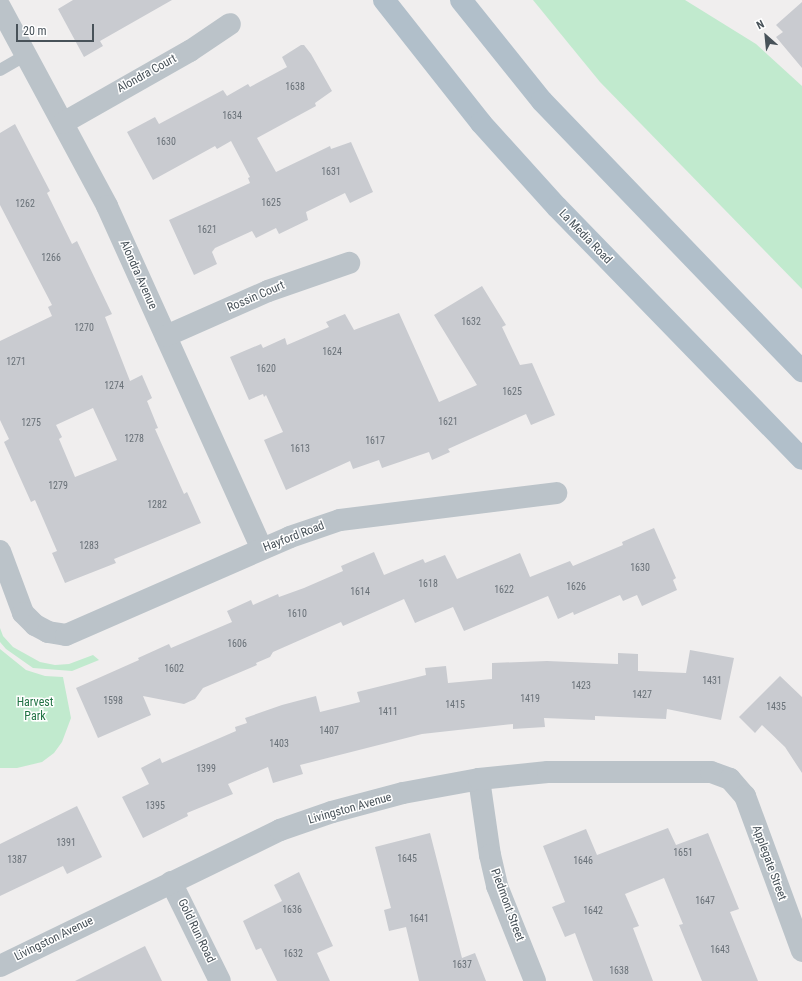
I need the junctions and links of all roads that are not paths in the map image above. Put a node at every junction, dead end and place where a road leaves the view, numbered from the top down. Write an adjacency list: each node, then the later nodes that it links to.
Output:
1 (384, 0): 11 (main road, La Media Road)
2 (461, 0): 10 (main road)
3 (0, 7): 5 (street, Alondra Avenue)
4 (230, 24): 7 (street, Alondra Court)
5 (26, 55): 6 (lane); 7 (street, Alondra Avenue)
6 (0, 70)
7 (63, 122): 9 (street, Alondra Avenue)
8 (349, 263): 9 (street, Rossin Court)
9 (166, 336): 13 (street, Alondra Avenue)
10 (802, 371)
11 (802, 459)
12 (556, 493): 13 (street, Hayford Road)
13 (262, 549): 14 (street, Hayford Road)
14 (0, 551)
15 (479, 779): 16 (street, Livingston Avenue); 17 (street, Livingston Avenue); 21 (street, Piedmont Street)
16 (730, 779): 18 (street, Applegate Street)
17 (171, 882): 19 (street, Livingston Avenue); 20 (street, Gold Run Road)
18 (802, 950)
19 (0, 966)
20 (220, 981)
21 (535, 981)

